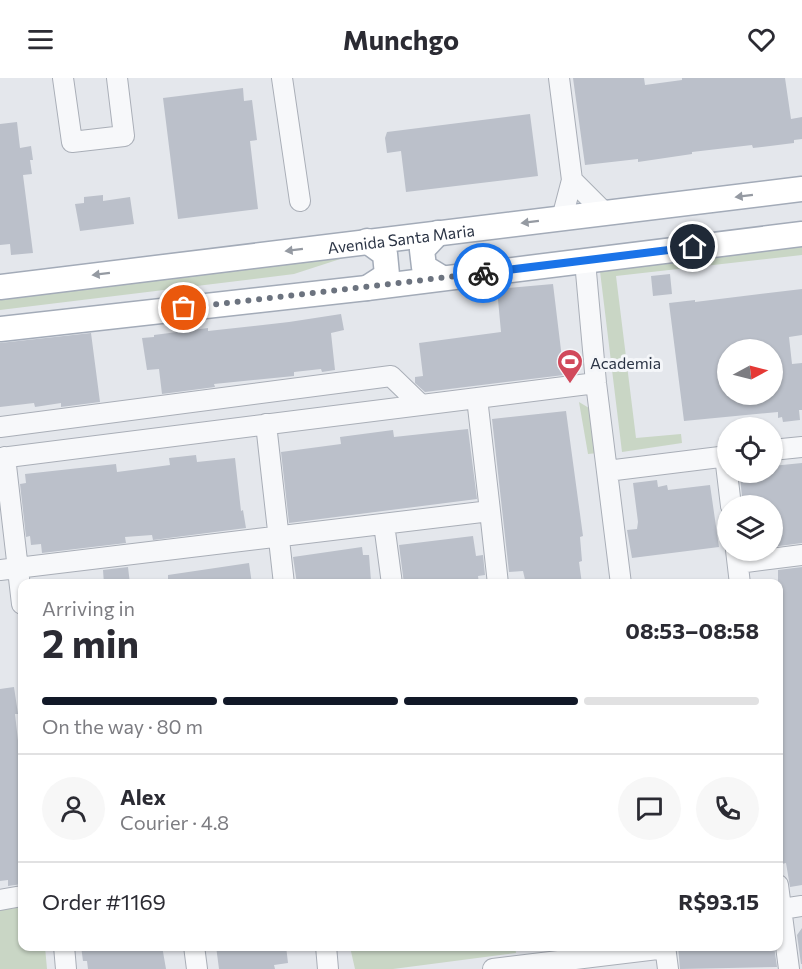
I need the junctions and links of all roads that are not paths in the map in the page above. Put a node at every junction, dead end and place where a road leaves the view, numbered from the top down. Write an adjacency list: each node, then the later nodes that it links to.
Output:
1 (63, 78): 2 (street)
2 (117, 78)
3 (282, 78): 7 (street)
4 (559, 78): 5 (street)
5 (572, 180): 8 (street); 9 (street)
6 (802, 189): 8 (main road, Avenida Santa Maria, one-way to 8)
7 (300, 201)
8 (605, 213): 9 (main road, Avenida Santa Maria)
9 (562, 219): 10 (main road, Avenida Santa Maria, one-way to 10)
10 (438, 233): 12 (main road, Avenida Santa Maria); 14 (main road)
11 (802, 234): 13 (main road)
12 (368, 241): 15 (main road, Avenida Santa Maria, one-way to 15); 16 (main road)
13 (585, 261): 14 (main road); 18 (street)
14 (442, 278): 16 (main road)
15 (0, 287)
16 (367, 288): 17 (main road)
17 (0, 329)
18 (596, 383): 19 (street); 27 (street)
19 (477, 398): 20 (street); 28 (street)
20 (421, 405): 21 (street); 22 (street)
21 (266, 424): 25 (street); 30 (street)
22 (0, 428)
23 (802, 447): 24 (street)
24 (783, 449)
25 (2, 457): 34 (street)
26 (717, 457): 27 (street)
27 (607, 471): 38 (street)
28 (490, 511): 29 (street); 37 (street)
29 (384, 524): 30 (street); 36 (street)
30 (279, 537): 34 (street); 35 (street)
31 (802, 555): 32 (street)
32 (783, 556)
33 (737, 561): 39 (street)
34 (9, 569): 40 (street)
35 (283, 579)
36 (391, 579)
37 (497, 579)
38 (620, 579)
39 (739, 579)
40 (18, 593)
41 (18, 897): 42 (street)
42 (0, 900)
43 (802, 906): 44 (street)
44 (783, 909)
45 (783, 918): 57 (street)
46 (64, 951): 52 (street)
47 (195, 951): 53 (street)
48 (326, 951): 54 (street)
49 (641, 951): 51 (street)
50 (666, 951): 56 (street)
51 (545, 966): 55 (street)
52 (66, 969)
53 (197, 969)
54 (328, 969)
55 (493, 969)
56 (668, 969)
57 (789, 969)

